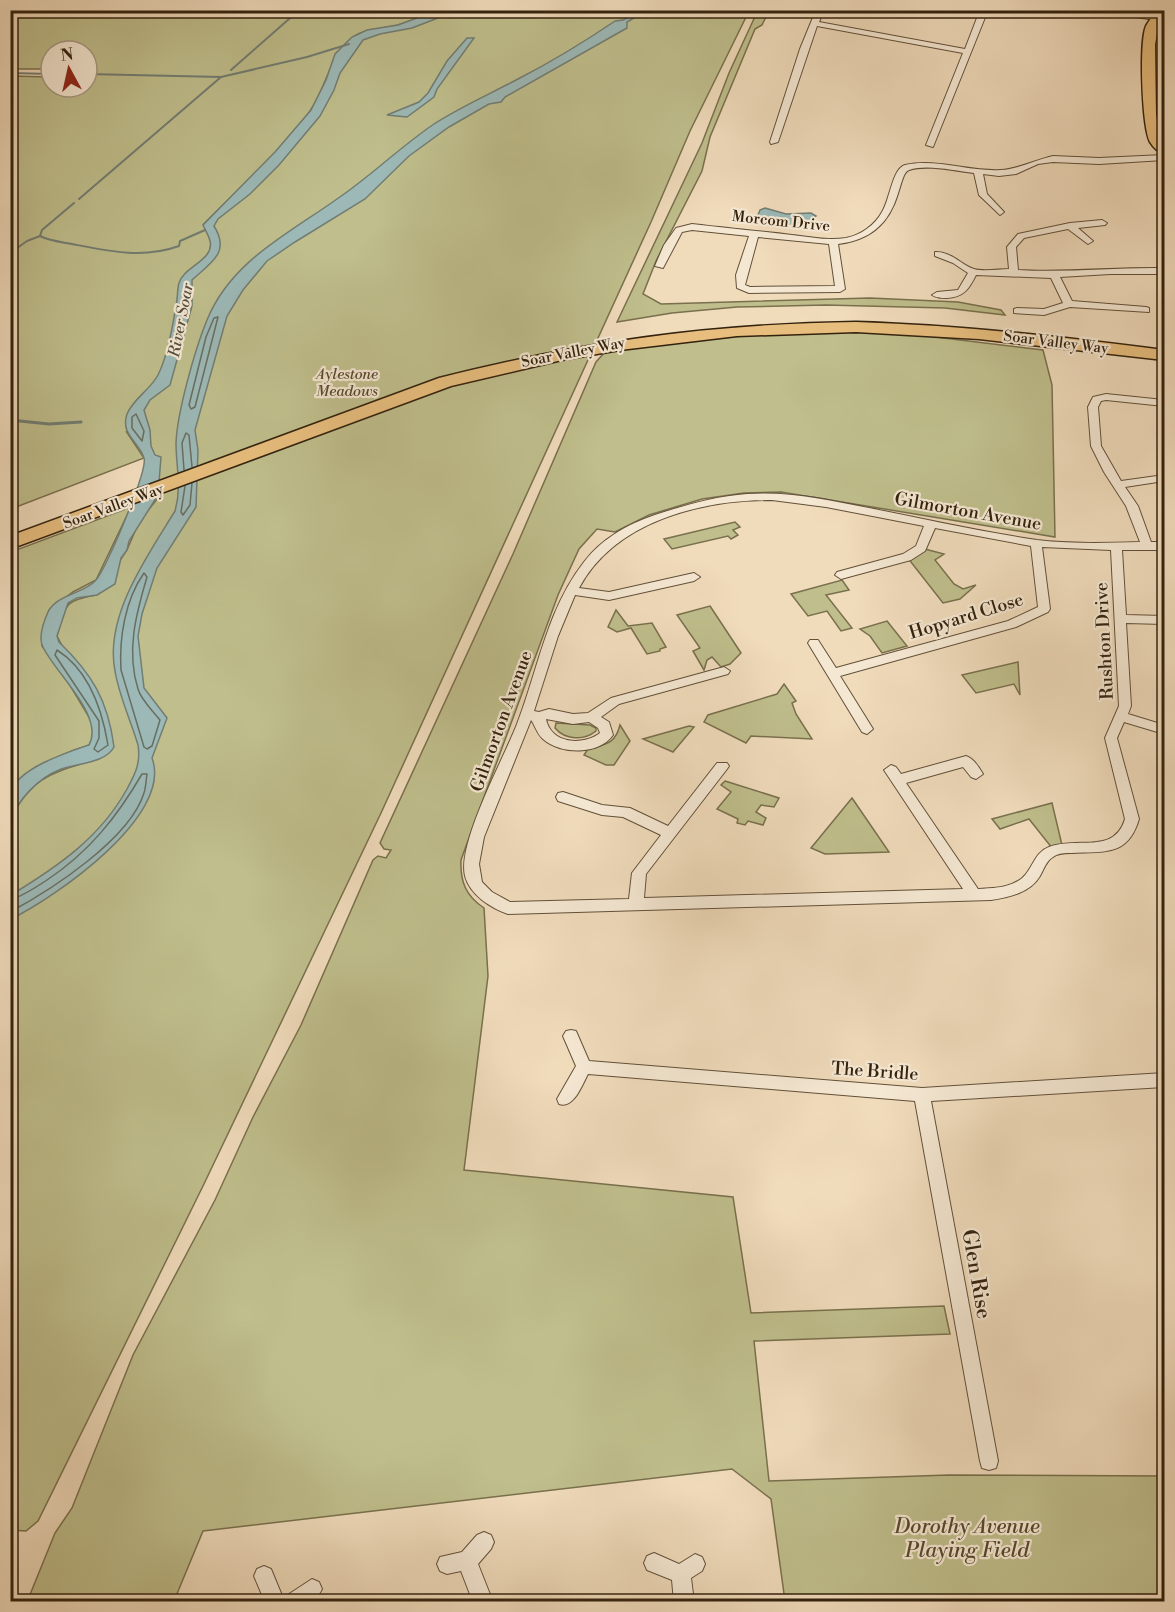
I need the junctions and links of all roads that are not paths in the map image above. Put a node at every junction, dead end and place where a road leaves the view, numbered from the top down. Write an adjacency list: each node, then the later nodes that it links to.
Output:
1 (820, 10): 4 (street)
2 (984, 10): 6 (street)
3 (1085, 10): 5 (street)
4 (815, 23): 6 (street); 8 (street)
5 (1162, 23): 7 (main road); 9 (main road)
6 (968, 52): 10 (street)
7 (1163, 111)
8 (774, 142)
9 (1162, 143)
10 (930, 146)
11 (1164, 158): 12 (street, Morcom Drive)
12 (978, 173): 13 (street); 18 (street, Morcom Drive)
13 (1000, 212)
14 (1102, 224): 15 (street)
15 (1070, 226): 17 (street); 23 (street)
16 (754, 234): 18 (street, Morcom Drive); 18 (street); 20 (street, Morcom Drive)
17 (1088, 241)
18 (833, 242)
19 (938, 254): 22 (street)
20 (660, 266)
21 (1164, 271): 24 (street)
22 (973, 272): 23 (street); 25 (street)
23 (1014, 272): 24 (street)
24 (1054, 275): 26 (street)
25 (937, 295)
26 (1068, 304): 27 (street); 28 (street)
27 (1146, 310)
28 (1017, 311)
29 (628, 335): 30 (highway, Soar Valley Way); 31 (highway, Soar Valley Way); 35 (highway, Soar Valley Way)
30 (1164, 344)
31 (1164, 355)
32 (1164, 403): 34 (street)
33 (1164, 478): 34 (street)
34 (1118, 485): 41 (street)
35 (96, 505): 37 (highway, Soar Valley Way); 38 (highway, Soar Valley Way)
36 (931, 524): 39 (street, Gilmorton Avenue); 43 (street); 45 (street, Gilmorton Avenue)
37 (10, 530)
38 (10, 543)
39 (1036, 543): 40 (street, Gilmorton Avenue); 50 (street, Hopyard Close)
40 (1116, 545): 41 (street, Gilmorton Avenue); 46 (street, Rushton Drive)
41 (1147, 546): 42 (street, Gilmorton Avenue)
42 (1164, 546)
43 (841, 576)
44 (694, 577): 45 (street)
45 (572, 591): 51 (street, Gilmorton Avenue)
46 (1122, 619): 47 (street); 53 (street, Rushton Drive)
47 (1164, 620)
48 (814, 643): 50 (street)
49 (724, 671): 52 (street)
50 (834, 673): 54 (street)
51 (533, 715): 52 (street); 52 (street); 62 (street, Gilmorton Avenue)
52 (591, 717)
53 (1123, 717): 55 (street); 60 (street, Rushton Drive)
54 (867, 729)
55 (1164, 730)
56 (722, 766): 59 (street)
57 (976, 774): 61 (street)
58 (563, 797): 59 (street)
59 (670, 833): 62 (street)
60 (1059, 849): 61 (street, Gilmorton Avenue)
61 (974, 894): 62 (street, Gilmorton Avenue)
62 (636, 903)
63 (571, 1035): 64 (street)
64 (584, 1067): 66 (street, The Bridle); 67 (street)
65 (1164, 1080): 66 (street, The Bridle)
66 (922, 1095): 68 (street, Glen Rise)
67 (565, 1099)
68 (989, 1461)
69 (484, 1542): 70 (street)
70 (467, 1561): 72 (street); 77 (street)
71 (654, 1563): 78 (street)
72 (447, 1564)
73 (264, 1576): 75 (street)
74 (312, 1589): 76 (street)
75 (275, 1602)
76 (291, 1602)
77 (483, 1602)
78 (684, 1602)

